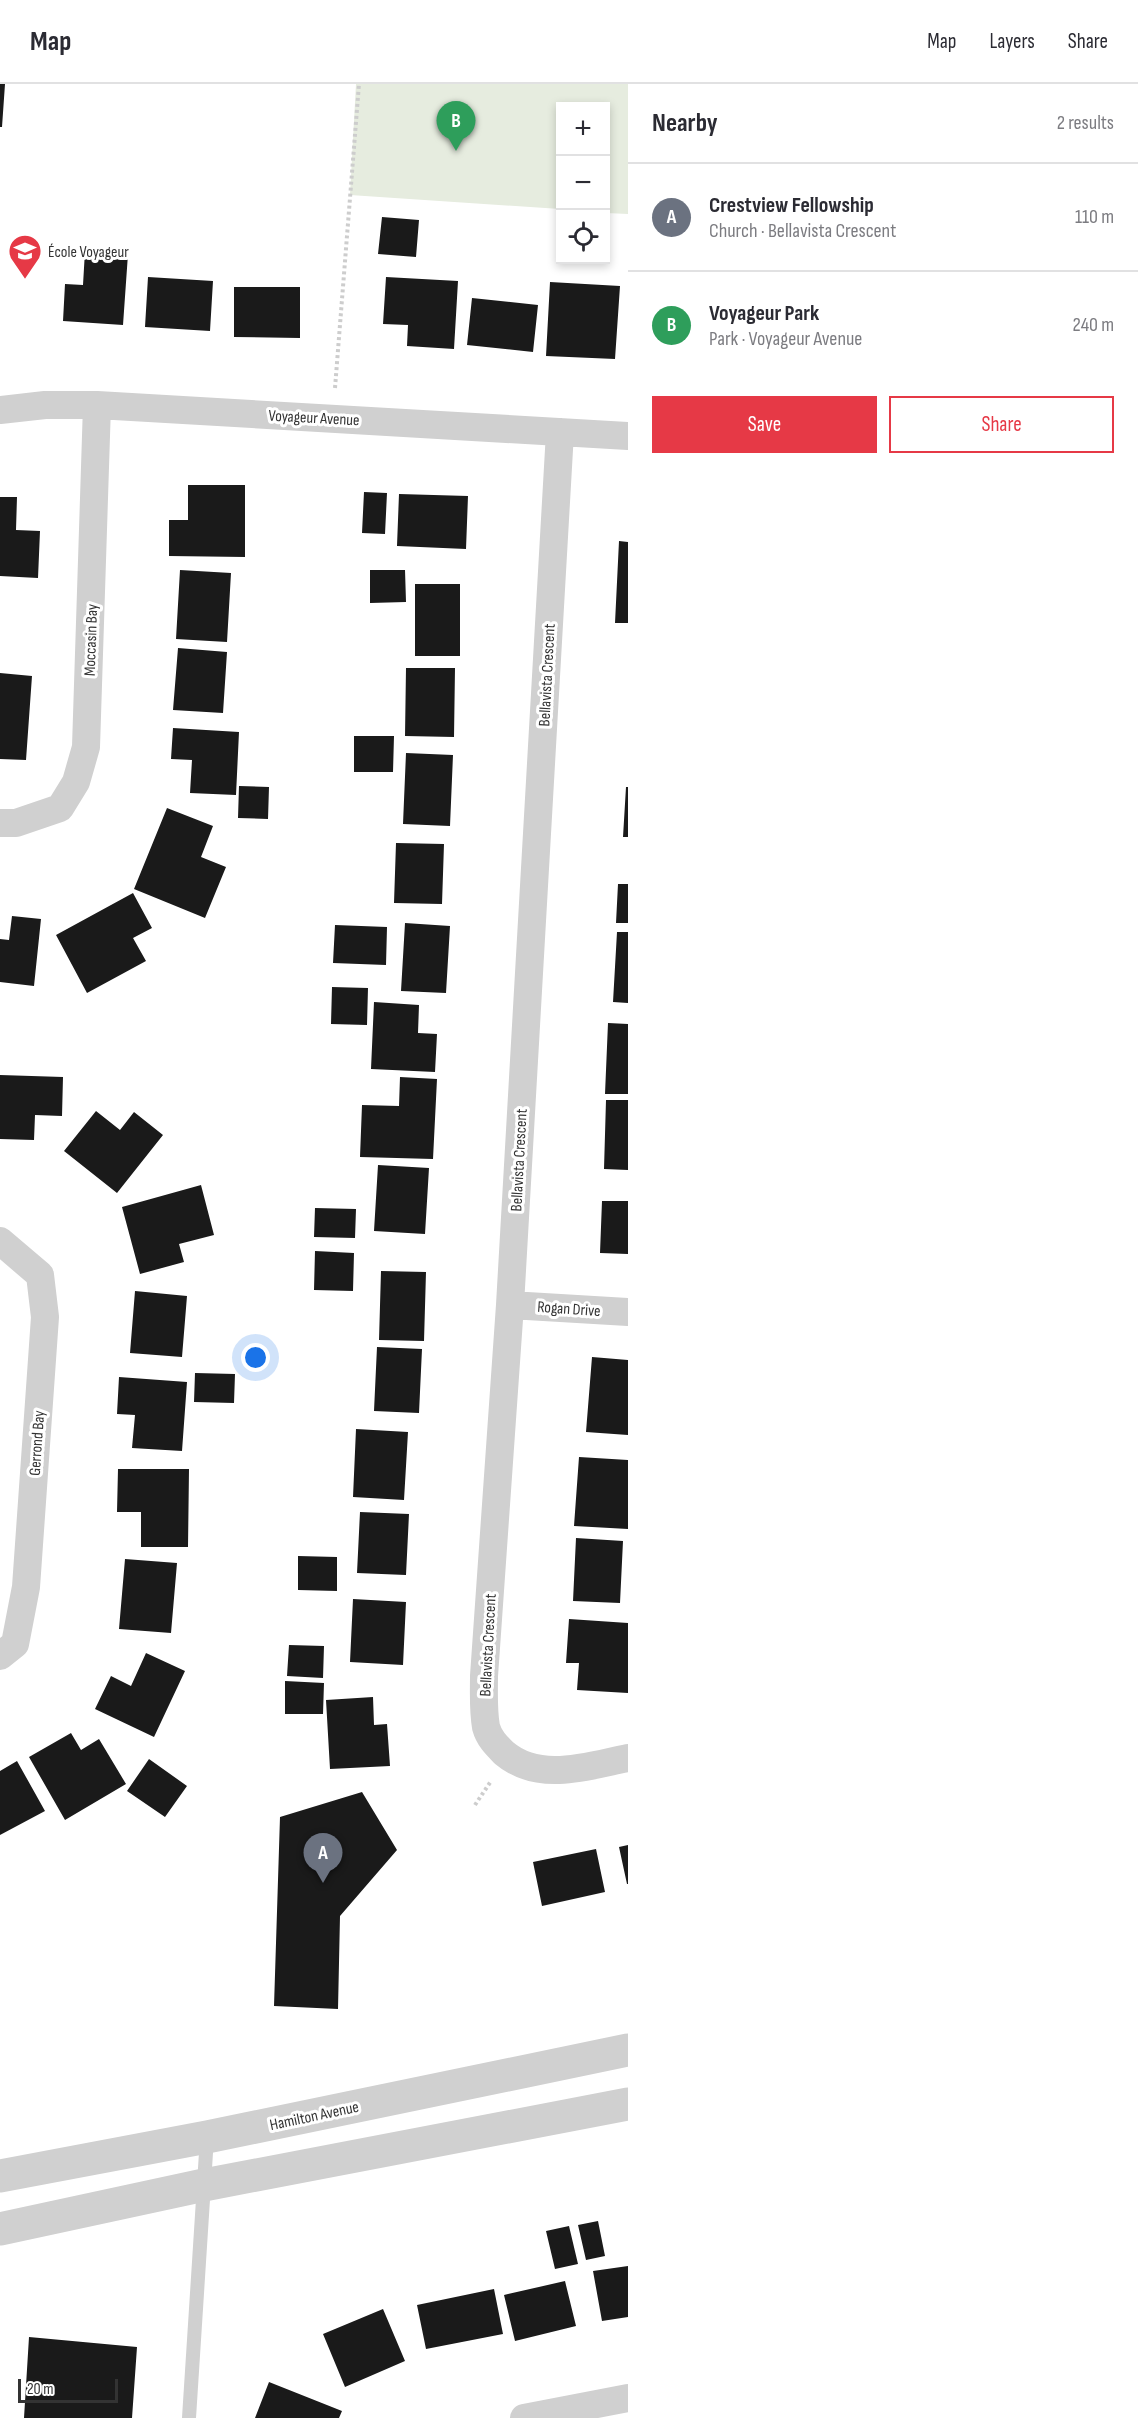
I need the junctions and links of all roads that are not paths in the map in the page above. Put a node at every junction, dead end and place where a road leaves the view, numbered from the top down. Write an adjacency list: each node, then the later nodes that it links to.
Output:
1 (97, 405): 2 (street, Voyageur Avenue); 3 (street, Voyageur Avenue); 5 (street, Moccasin Bay)
2 (0, 410)
3 (560, 432): 4 (street, Voyageur Avenue); 7 (street, Bellavista Crescent)
4 (628, 436)
5 (0, 823)
6 (0, 1241): 9 (street, Gerrond Bay)
7 (510, 1305): 8 (street, Rogan Drive); 10 (street, Bellavista Crescent)
8 (628, 1312)
9 (0, 1656)
10 (628, 1758)
11 (628, 2050): 13 (street, Hamilton Avenue)
12 (628, 2103): 15 (street)
13 (207, 2137): 14 (street, Hamilton Avenue); 15 (lane)
14 (0, 2176)
15 (204, 2185): 16 (street); 18 (lane)
16 (0, 2229)
17 (628, 2398): 19 (street)
18 (189, 2418)
19 (524, 2418)

